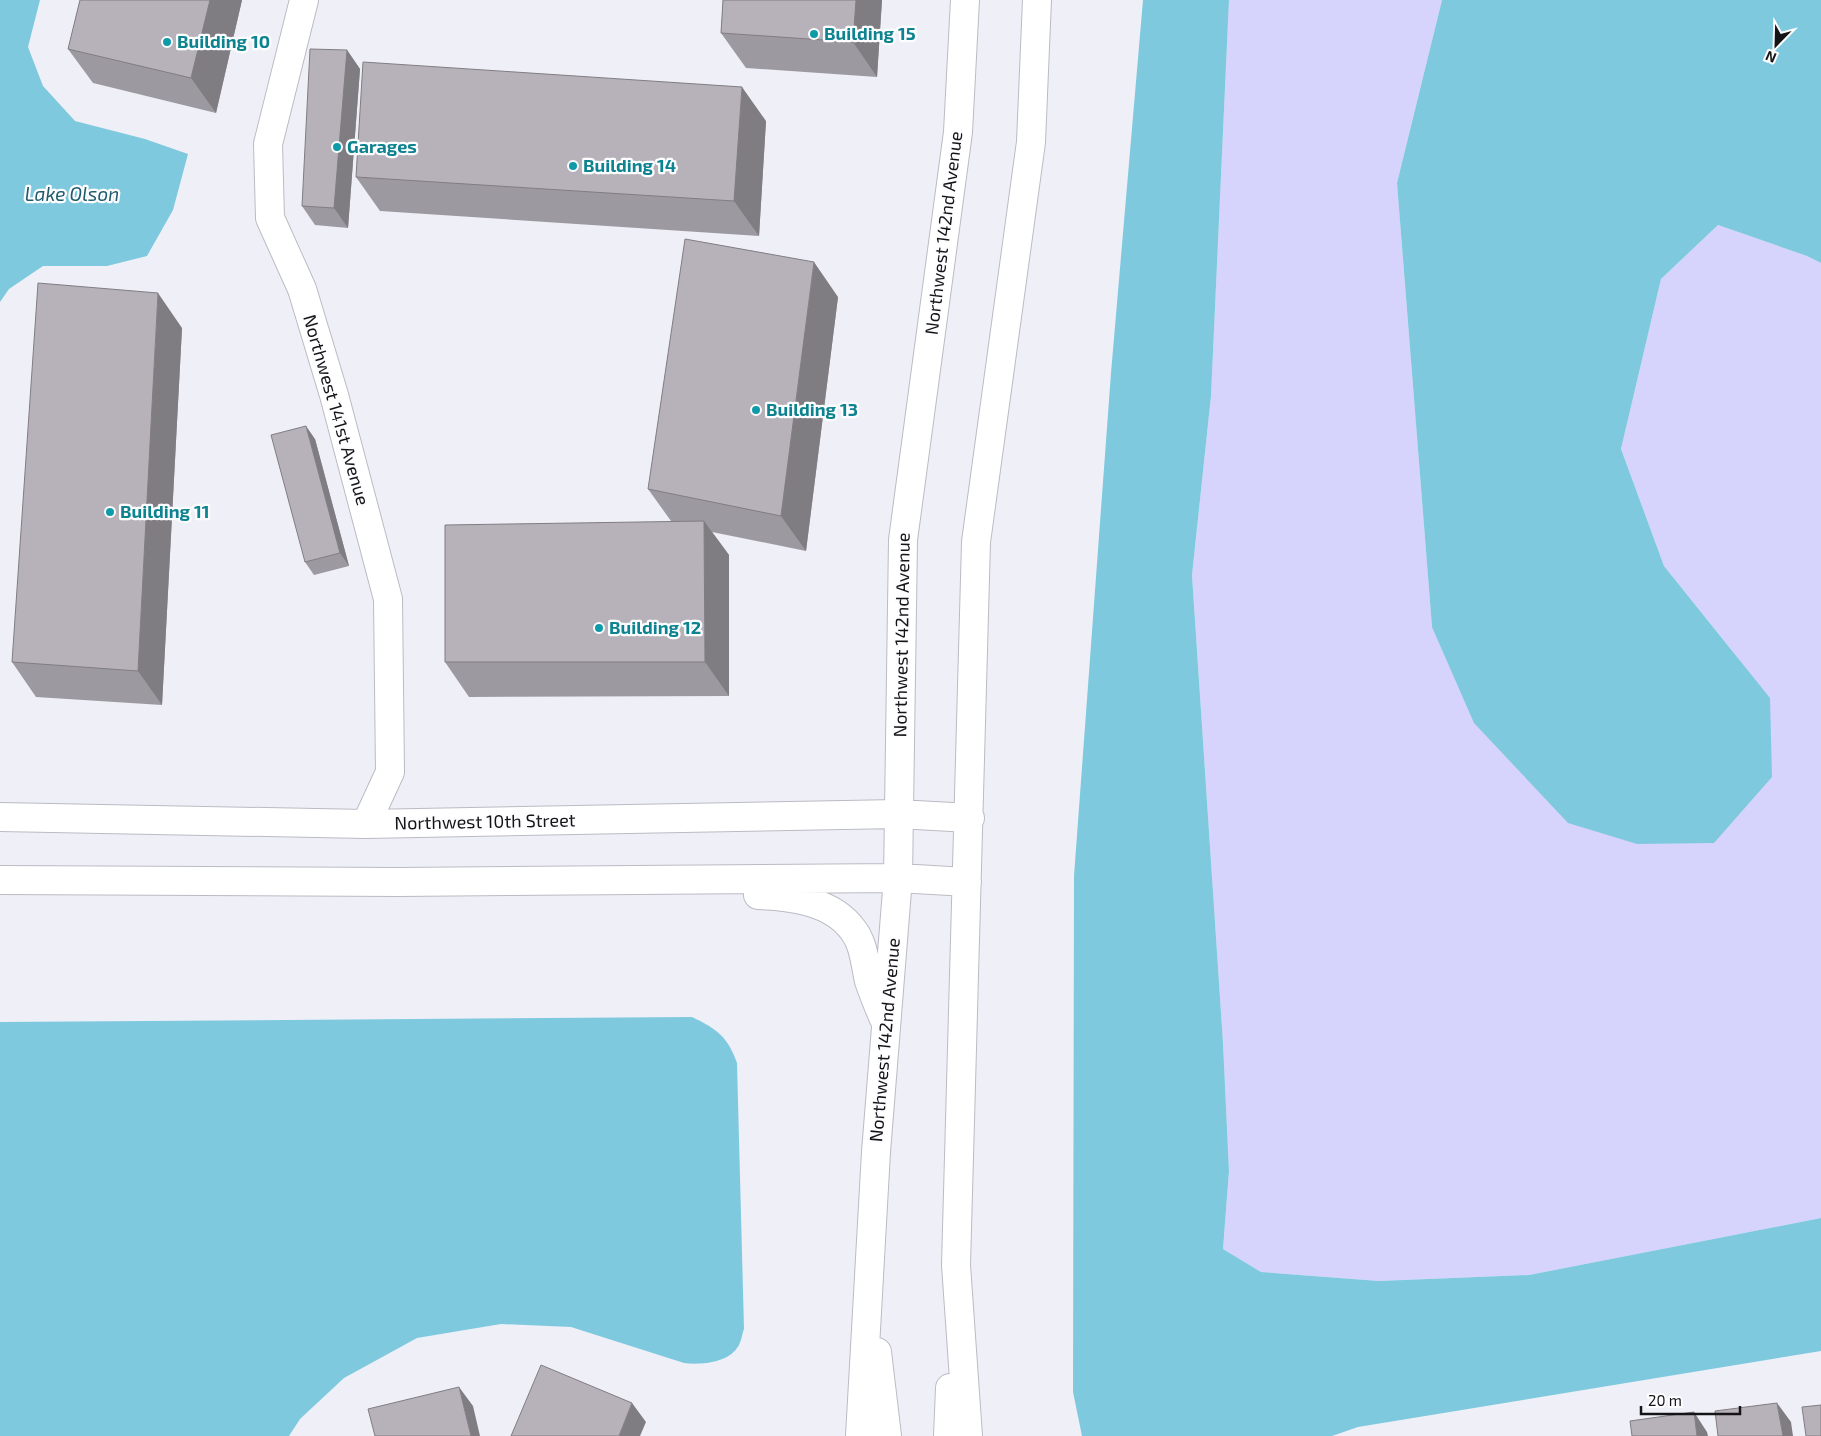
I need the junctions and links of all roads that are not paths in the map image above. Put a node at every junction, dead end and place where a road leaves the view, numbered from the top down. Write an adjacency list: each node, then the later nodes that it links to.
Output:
1 (304, 0): 7 (street, Northwest 141st Avenue)
2 (965, 0): 4 (street, Northwest 142nd Avenue)
3 (1037, 0): 6 (street)
4 (898, 814): 6 (street, Northwest 10th Street); 7 (street, Northwest 10th Street); 8 (street, Northwest 142nd Avenue)
5 (0, 817): 7 (street, Northwest 10th Street)
6 (970, 818): 11 (street)
7 (366, 824)
8 (898, 878): 10 (street); 11 (street); 12 (street, Northwest 142nd Avenue)
9 (0, 880): 10 (street)
10 (696, 880): 12 (street)
11 (967, 882): 13 (street)
12 (886, 1025): 14 (street, Northwest 142nd Avenue)
13 (956, 1265): 17 (street); 18 (street)
14 (868, 1273): 15 (street, Northwest 142nd Avenue); 16 (street, Northwest 142nd Avenue)
15 (860, 1436)
16 (887, 1436)
17 (948, 1436)
18 (968, 1436)

